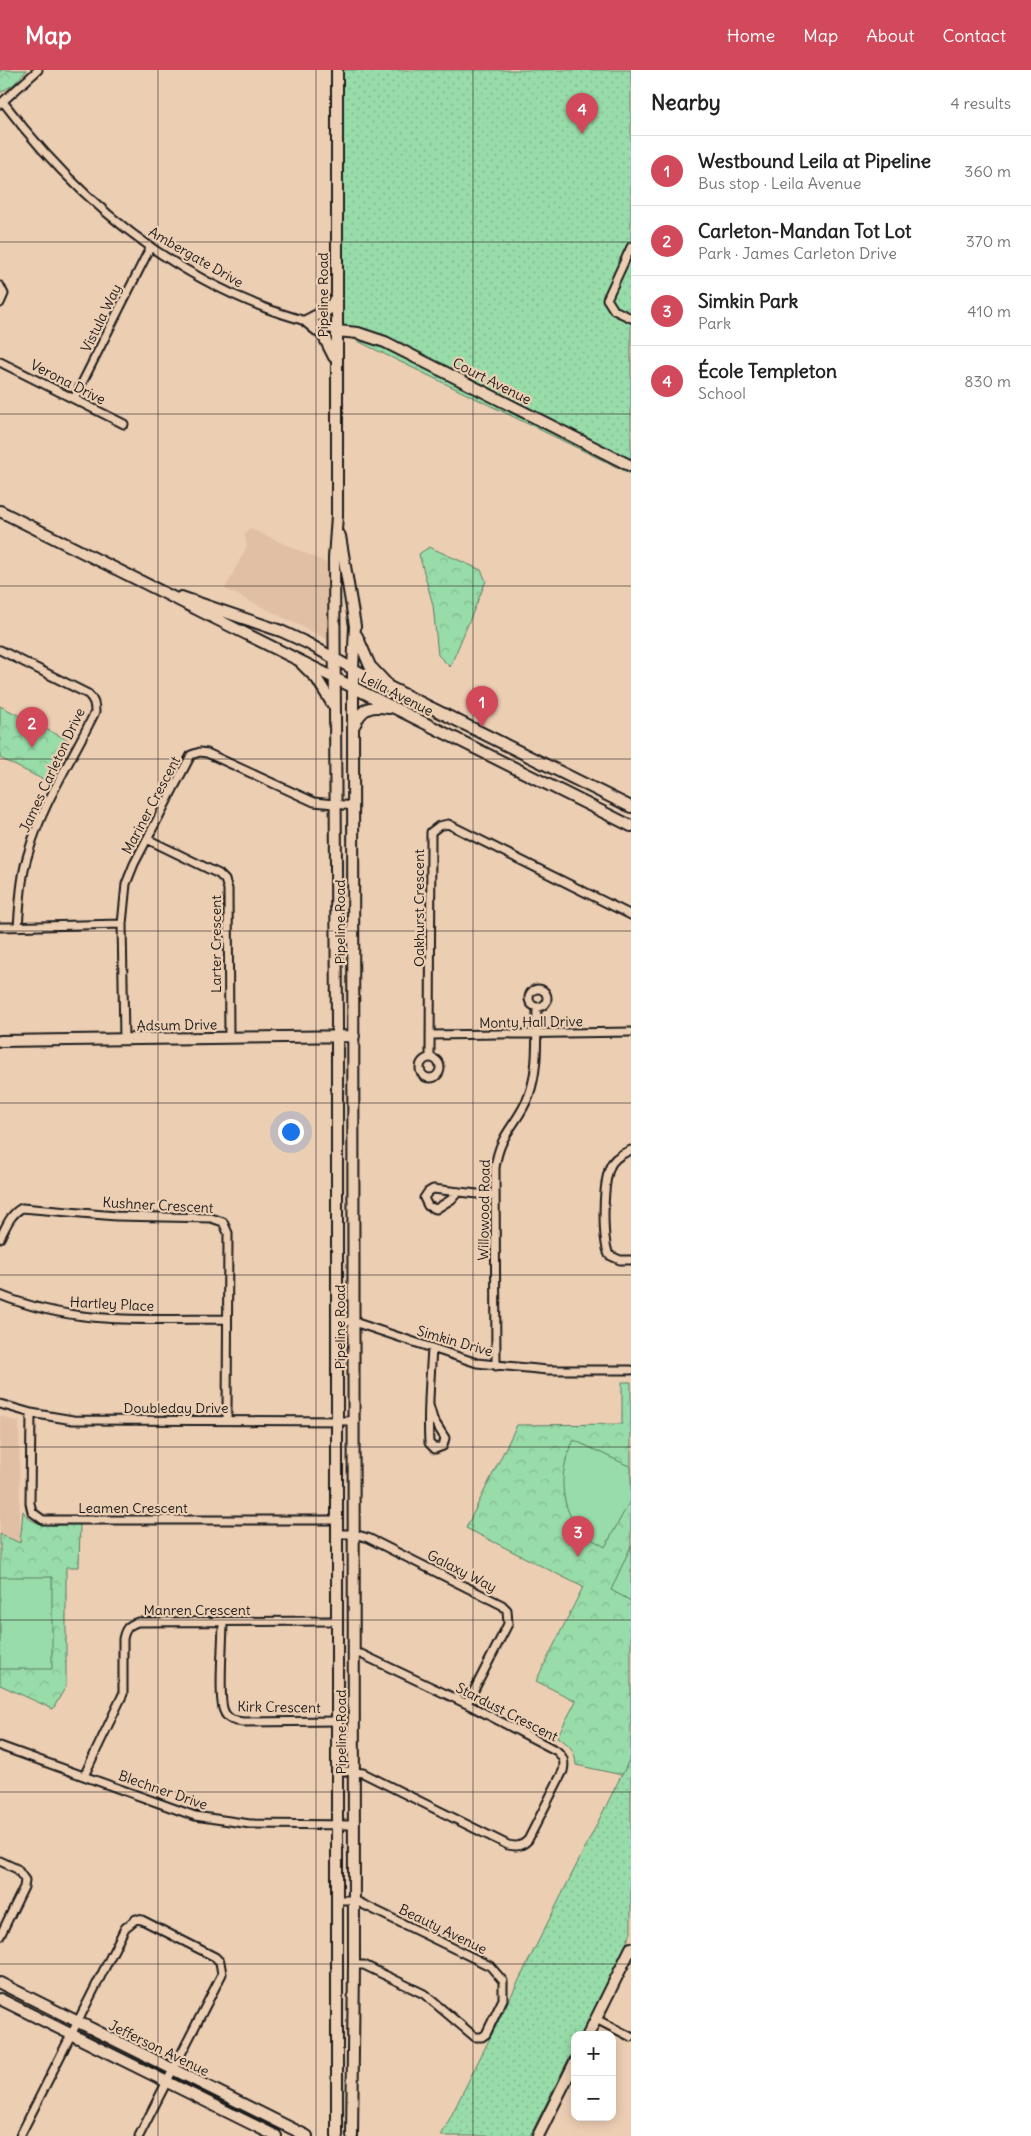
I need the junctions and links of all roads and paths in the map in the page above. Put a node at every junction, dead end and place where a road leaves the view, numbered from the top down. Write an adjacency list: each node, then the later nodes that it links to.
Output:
1 (38, 70): 3 (street)
2 (337, 70): 7 (street, Pipeline Road)
3 (2, 104): 5 (street, Ambergate Drive)
4 (631, 247): 9 (street)
5 (150, 248): 10 (street, Ambergate Drive); 14 (street, Vistula Way)
6 (0, 286): 8 (street)
7 (336, 296): 10 (street); 11 (street, Pipeline Road)
8 (0, 302)
9 (631, 318)
10 (306, 321): 11 (street, Ambergate Drive); 12 (street)
11 (337, 330): 12 (street, Pipeline Road); 16 (street, Court Avenue)
12 (336, 360): 18 (street, Pipeline Road)
13 (0, 362): 14 (street, Verona Drive)
14 (74, 399): 15 (street, Verona Drive)
15 (124, 424)
16 (631, 466)
17 (0, 512): 19 (street, Leila Avenue)
18 (336, 519): 20 (street, Pipeline Road); 22 (street, Pipeline Road)
19 (150, 586): 22 (street, Leila Avenue); 23 (street, Leila Avenue)
20 (355, 626): 24 (street, Pipeline Road); 27 (street)
21 (0, 650): 39 (street, James Carleton Drive)
22 (335, 658): 24 (street, Leila Avenue); 25 (street, Pipeline Road)
23 (297, 659): 25 (street, Leila Avenue); 28 (street)
24 (353, 669): 26 (street, Pipeline Road); 27 (street, Leila Avenue)
25 (335, 677): 26 (street, Leila Avenue); 28 (street, Pipeline Road)
26 (353, 688): 29 (street, Leila Avenue); 30 (street, Pipeline Road)
27 (391, 688): 33 (street, Leila Avenue)
28 (335, 708): 31 (street, Pipeline Road)
29 (395, 708): 30 (street); 34 (street, Leila Avenue)
30 (354, 727): 32 (street, Pipeline Road)
31 (335, 806): 32 (street, Mariner Crescent); 35 (street, Mariner Crescent); 44 (street, Pipeline Road)
32 (354, 806): 45 (street, Pipeline Road)
33 (631, 807)
34 (631, 826)
35 (147, 839): 37 (street, Mariner Crescent); 46 (street, Larter Crescent)
36 (631, 915): 43 (street, Oakhurst Crescent)
37 (122, 924): 39 (street); 47 (street, Mariner Crescent)
38 (0, 927): 39 (street)
39 (18, 927)
40 (537, 1007): 42 (street, Willowood Road)
41 (631, 1032): 42 (street, Monty Hall Drive)
42 (536, 1034): 43 (street, Monty Hall Drive); 52 (street, Willowood Road)
43 (431, 1035): 49 (street, Oakhurst Crescent)
44 (336, 1036): 45 (street, Adsum Drive); 46 (street, Adsum Drive); 57 (street, Pipeline Road)
45 (354, 1036): 58 (street, Pipeline Road)
46 (229, 1038): 47 (street, Adsum Drive)
47 (124, 1039): 48 (street, Adsum Drive)
48 (0, 1041)
49 (430, 1058)
50 (631, 1150): 54 (street)
51 (458, 1192): 52 (street)
52 (495, 1196): 60 (street, Willowood Road)
53 (0, 1238): 56 (street, Kushner Crescent)
54 (631, 1260)
55 (0, 1295): 56 (street, Hartley Place)
56 (226, 1319): 65 (street, Kushner Crescent)
57 (336, 1320): 58 (street, Simkin Drive); 67 (street, Pipeline Road)
58 (354, 1322): 59 (street, Simkin Drive); 66 (street, Pipeline Road)
59 (432, 1349): 60 (street, Simkin Drive); 63 (street)
60 (496, 1366): 61 (street, Simkin Drive)
61 (631, 1370)
62 (0, 1404): 64 (street, Doubleday Drive)
63 (429, 1405): 63 (street)
64 (31, 1413): 65 (street, Doubleday Drive); 68 (street, Leamen Crescent)
65 (227, 1420): 67 (street, Doubleday Drive)
66 (354, 1421): 67 (street, Doubleday Drive); 70 (street, Pipeline Road)
67 (336, 1422): 68 (street, Pipeline Road)
68 (336, 1520): 69 (street, Pipeline Road)
69 (336, 1534): 70 (street, Galaxy Way); 71 (street, Pipeline Road)
70 (354, 1534): 73 (street, Pipeline Road); 74 (street, Galaxy Way)
71 (336, 1621): 72 (street, Manren Crescent); 75 (street, Pipeline Road)
72 (223, 1622): 75 (street, Kirk Crescent); 79 (street, Manren Crescent)
73 (354, 1654): 74 (street, Stardust Crescent); 78 (street, Pipeline Road)
74 (467, 1704): 78 (street, Stardust Crescent)
75 (336, 1721): 77 (street, Pipeline Road)
76 (0, 1746): 79 (street, Blechner Drive)
77 (336, 1770): 78 (street, Stardust Crescent); 80 (street, Pipeline Road)
78 (354, 1770): 81 (street, Pipeline Road)
79 (84, 1776): 80 (street, Blechner Drive)
80 (336, 1825): 81 (street, Blechner Drive); 83 (street, Pipeline Road)
81 (354, 1825): 84 (street, Pipeline Road)
82 (0, 1861): 85 (street)
83 (336, 1900): 84 (street, Beauty Avenue); 104 (street, Pipeline Road)
84 (354, 1900): 87 (street, Pipeline Road); 87 (street, Beauty Avenue)
85 (0, 1936)
86 (631, 1948): 90 (street)
87 (354, 1965): 105 (street, Pipeline Road)
88 (0, 1983): 91 (street, Jefferson Avenue)
89 (0, 1999): 93 (street, Jefferson Avenue)
90 (596, 2019): 92 (street); 94 (street)
91 (77, 2023): 93 (street); 96 (street, Jefferson Avenue); 96 (street)
92 (590, 2031)
93 (69, 2035): 97 (street, Jefferson Avenue); 100 (street)
94 (631, 2037)
95 (571, 2070): 106 (street)
96 (174, 2071): 97 (street); 98 (street, Jefferson Avenue)
97 (166, 2082): 99 (street, Jefferson Avenue); 101 (street)
98 (271, 2118): 99 (street); 103 (street, Jefferson Avenue)
99 (264, 2133): 102 (street, Jefferson Avenue)
100 (20, 2136)
101 (139, 2136)
102 (276, 2136)
103 (307, 2136)
104 (337, 2136)
105 (352, 2136)
106 (538, 2136)

